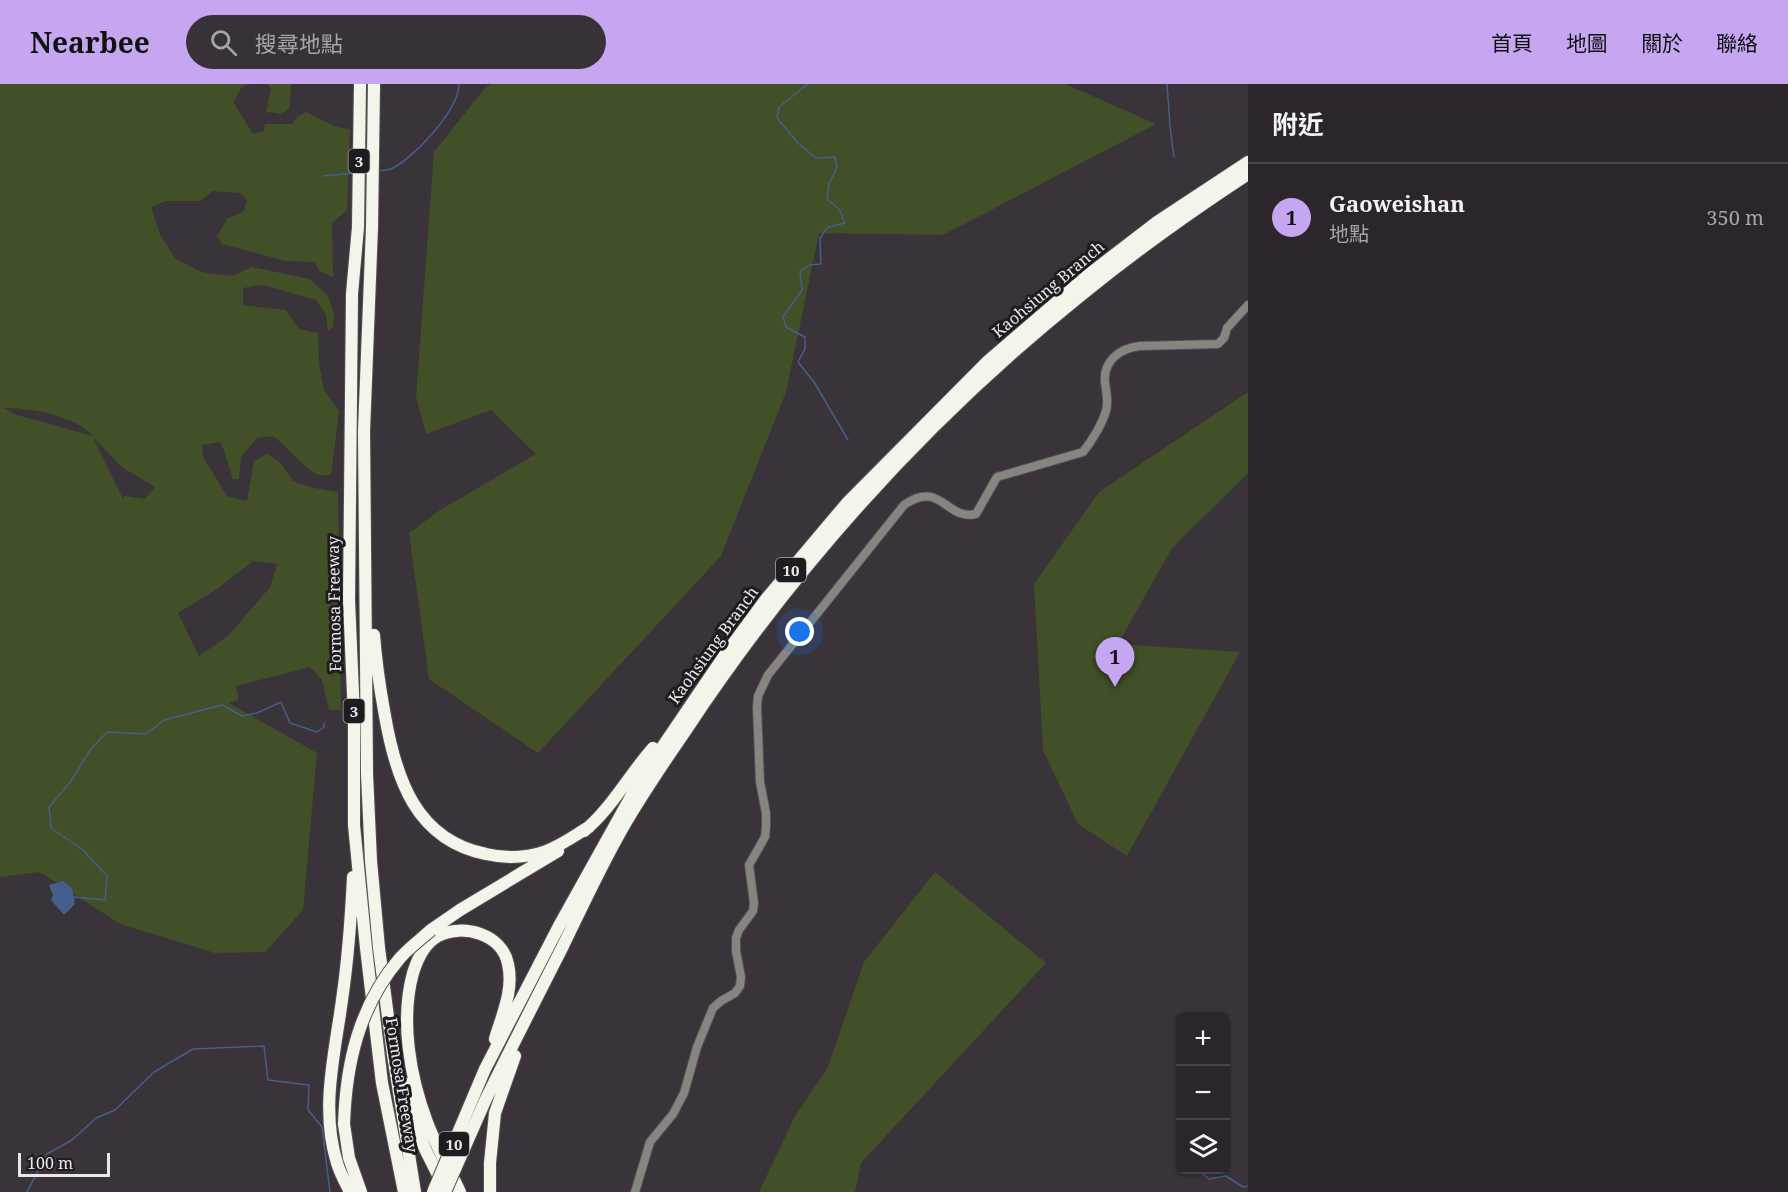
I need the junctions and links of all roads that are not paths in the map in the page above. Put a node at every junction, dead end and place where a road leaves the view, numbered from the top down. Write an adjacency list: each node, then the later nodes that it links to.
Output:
1 (360, 89): 8 (highway, Formosa Freeway / 3)
2 (374, 90): 6 (highway, Formosa Freeway / 3)
3 (1248, 162): 7 (highway, Kaohsiung Branch / 10)
4 (1248, 174): 10 (highway, Kaohsiung Branch / 10)
5 (1248, 305): 24 (street)
6 (366, 599): 9 (highway); 11 (highway, Formosa Freeway / 3)
7 (682, 716): 9 (highway); 12 (highway, Kaohsiung Branch / 10)
8 (354, 825): 14 (highway); 18 (highway, Formosa Freeway / 3)
9 (589, 827): 17 (highway, bridge)
10 (536, 996): 13 (highway, Kaohsiung Branch / 10); 23 (highway)
11 (393, 1055): 19 (highway, Formosa Freeway / 3); 21 (highway)
12 (485, 1069): 13 (highway, Kaohsiung Branch / 10); 22 (highway)
13 (480, 1098): 20 (highway, Kaohsiung Branch / 10, bridge); 21 (highway, Kaohsiung Branch / 10, bridge)
14 (337, 1165): 15 (highway); 16 (highway)
15 (340, 1192)
16 (350, 1192)
17 (361, 1192)
18 (404, 1192)
19 (415, 1192)
20 (433, 1192)
21 (446, 1192)
22 (460, 1192)
23 (490, 1192)
24 (635, 1192)

